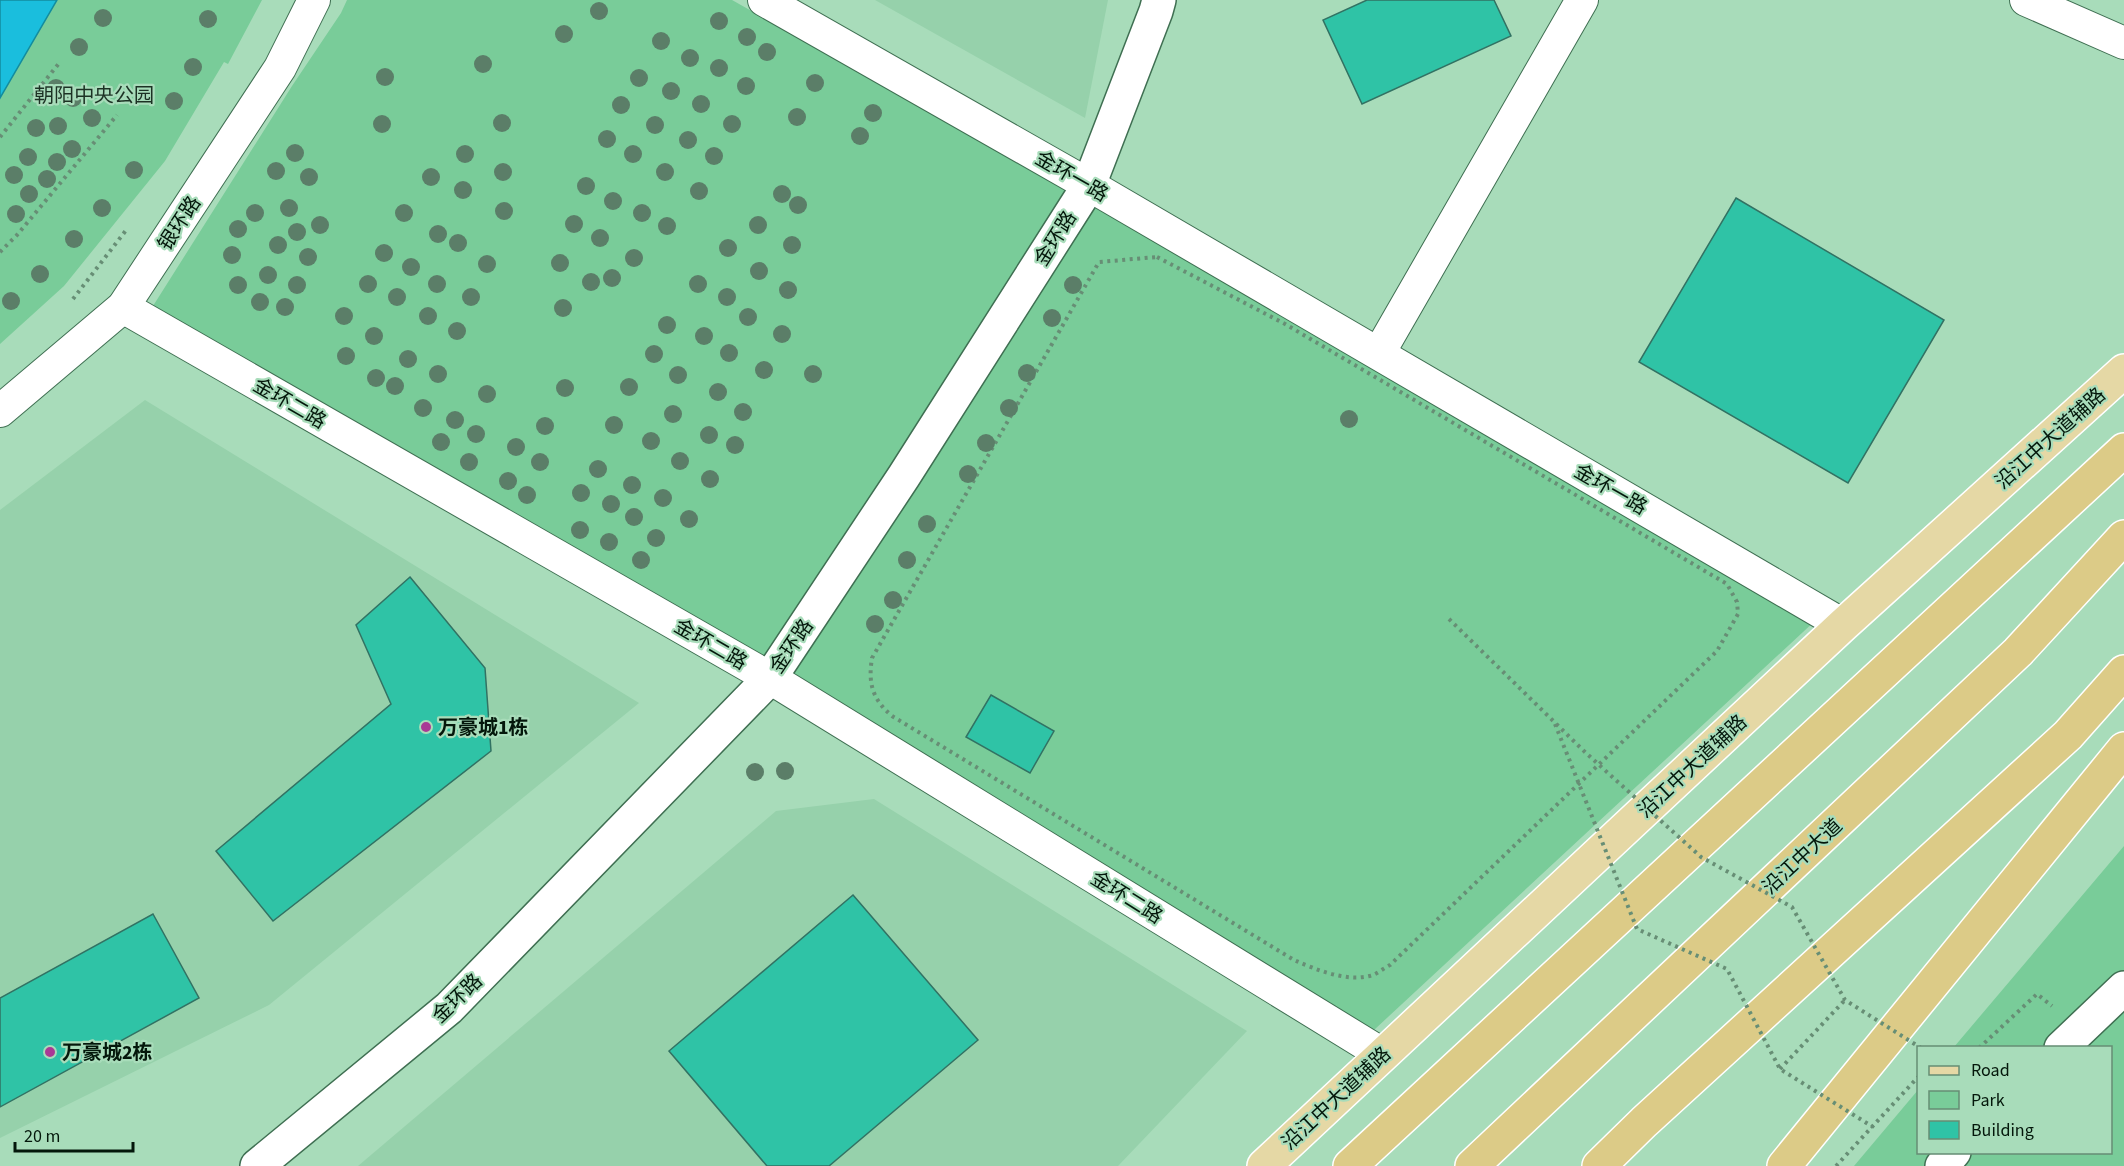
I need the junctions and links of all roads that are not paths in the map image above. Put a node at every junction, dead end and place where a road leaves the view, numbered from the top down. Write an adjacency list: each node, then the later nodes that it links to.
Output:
1 (314, 0): 8 (street, 银环路)
2 (764, 0): 7 (street, 金环一路)
3 (1159, 0): 7 (street, 金环路)
4 (1582, 0): 9 (street)
5 (2026, 0): 6 (street)
6 (2124, 43)
7 (1089, 185): 9 (street, 金环一路); 16 (street, 金环路)
8 (123, 307): 11 (street, 银环路); 16 (street, 金环二路)
9 (1379, 353): 14 (street, 金环一路)
10 (2124, 371): 14 (main road, 沿江中大道辅路)
11 (0, 411)
12 (2124, 450): 24 (highway)
13 (2124, 537): 25 (highway, 沿江中大道)
14 (1843, 625): 20 (main road, 沿江中大道辅路)
15 (2124, 672): 26 (highway)
16 (770, 678): 20 (street, 金环二路); 22 (street, 金环路)
17 (2124, 749): 27 (highway)
18 (2124, 988): 19 (street)
19 (2071, 1038)
20 (1382, 1054): 23 (main road, 沿江中大道辅路)
21 (1952, 1154): 28 (street)
22 (257, 1166)
23 (1264, 1166)
24 (1350, 1166)
25 (1472, 1166)
26 (1599, 1166)
27 (1785, 1166)
28 (1942, 1166)

